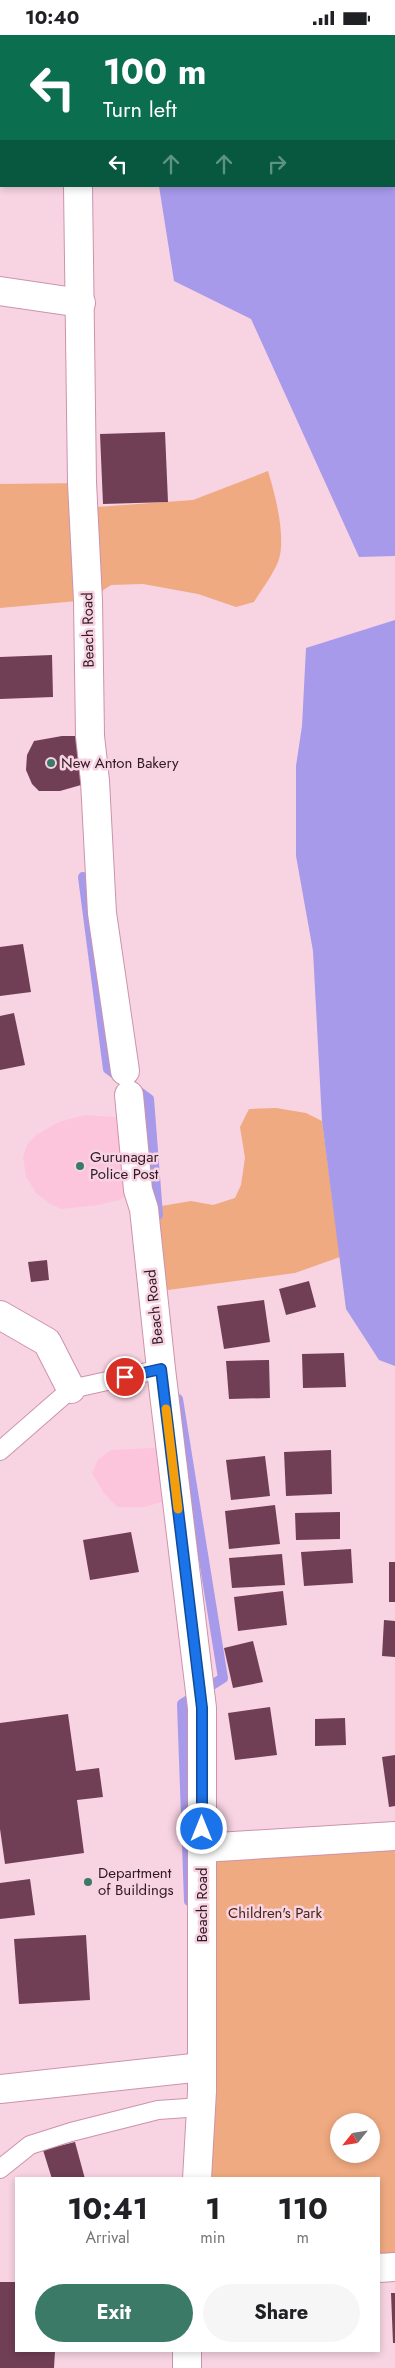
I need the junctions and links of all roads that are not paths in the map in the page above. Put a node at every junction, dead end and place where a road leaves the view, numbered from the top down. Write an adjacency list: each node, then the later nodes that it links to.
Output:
1 (78, 187): 3 (main road, Beach Road)
2 (0, 291): 3 (main road)
3 (81, 303): 5 (main road, Beach Road)
4 (0, 1315): 6 (main road)
5 (161, 1369): 6 (lane); 9 (main road, Beach Road)
6 (71, 1389): 7 (lane)
7 (0, 1451)
8 (395, 1836): 9 (main road)
9 (202, 1848): 10 (main road, Beach Road)
10 (202, 2067): 11 (main road); 12 (main road, Beach Road)
11 (0, 2089)
12 (201, 2107): 13 (lane); 14 (main road, Beach Road)
13 (0, 2169)
14 (197, 2177)
15 (395, 2267): 16 (main road)
16 (380, 2268)
17 (188, 2352): 18 (main road)
18 (187, 2368)

